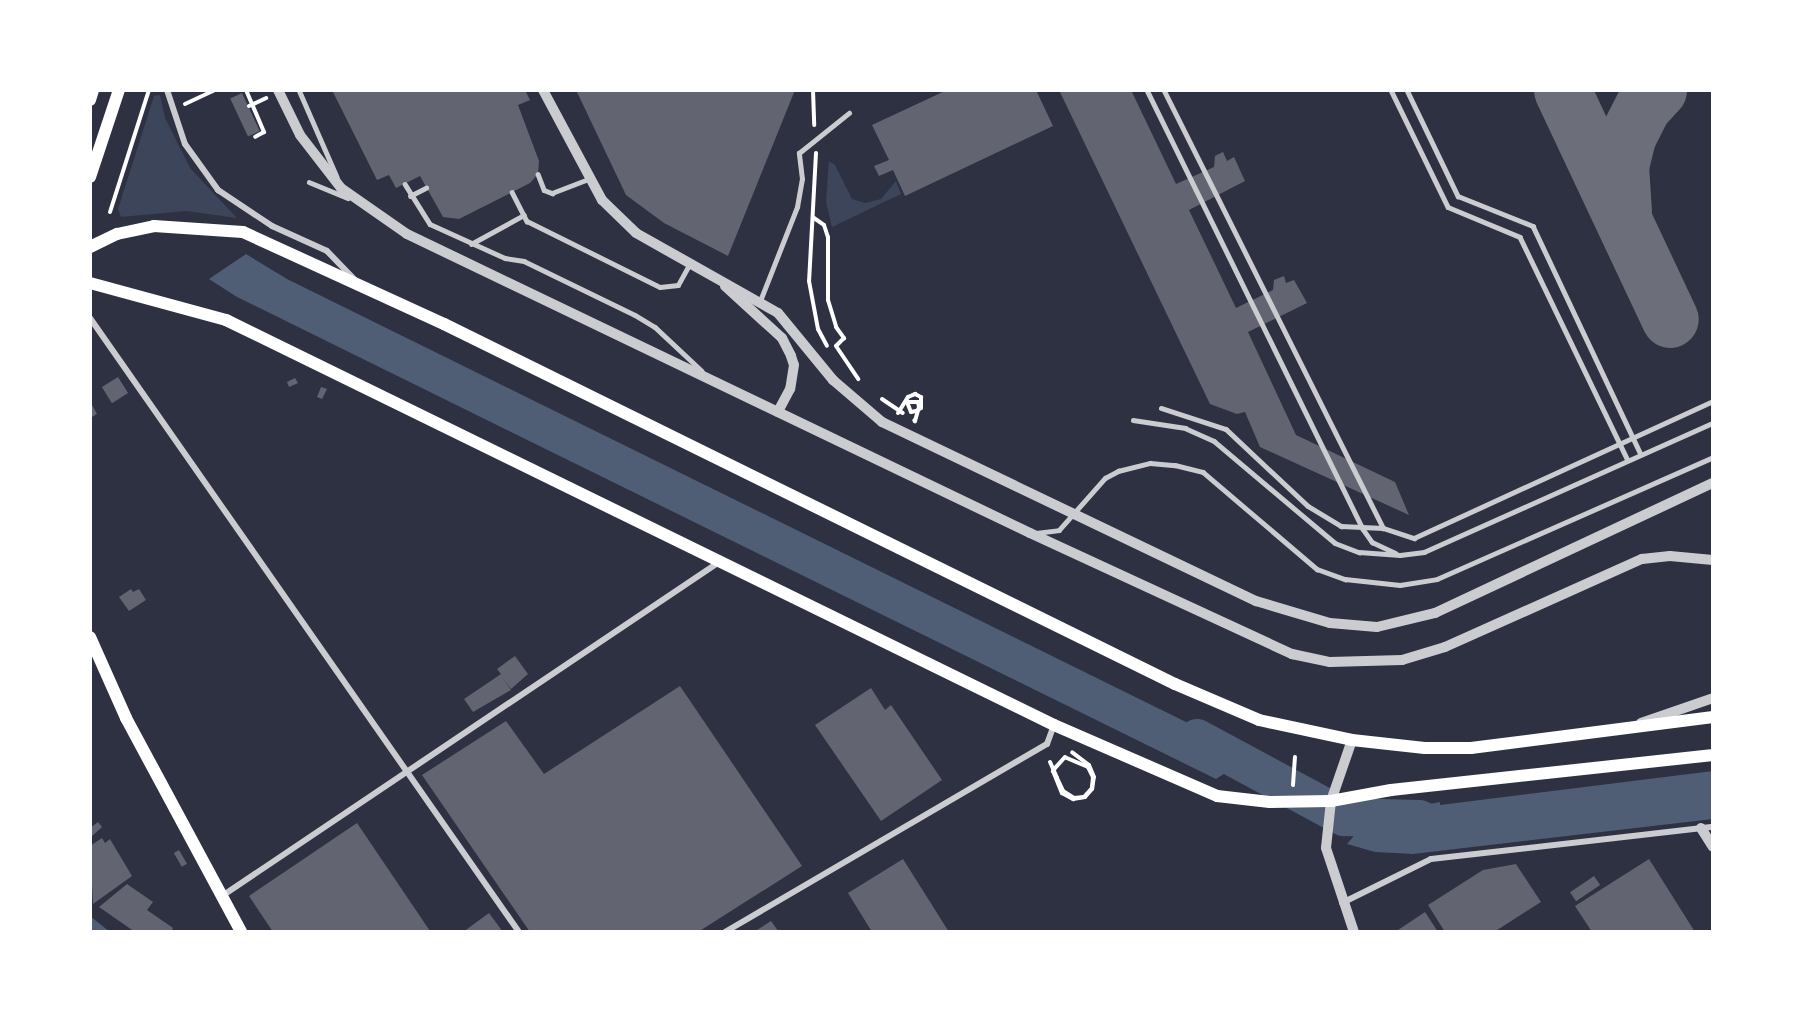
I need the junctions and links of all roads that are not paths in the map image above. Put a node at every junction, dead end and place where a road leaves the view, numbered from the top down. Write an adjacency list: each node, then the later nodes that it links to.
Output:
1 (93, 90): 11 (main road)
2 (119, 90): 14 (main road)
3 (167, 90): 29 (street)
4 (278, 90): 18 (street)
5 (300, 90): 18 (lane)
6 (543, 90): 15 (street)
7 (1147, 90): 46 (lane)
8 (1164, 90): 45 (lane)
9 (1391, 90): 39 (lane)
10 (1407, 90): 38 (lane)
11 (90, 100)
12 (849, 113): 30 (lane)
13 (538, 174): 15 (lane)
14 (90, 177)
15 (589, 179): 26 (street)
16 (309, 182): 22 (lane)
17 (405, 184): 21 (lane)
18 (340, 188): 22 (street)
19 (426, 188): 21 (lane)
20 (512, 192): 23 (lane)
21 (410, 196): 24 (lane)
22 (359, 202): 32 (street)
23 (524, 215): 24 (lane); 26 (lane)
24 (471, 244): 32 (lane)
25 (90, 247): 29 (main road)
26 (690, 262): 27 (street)
27 (719, 279): 30 (street); 35 (street)
28 (90, 284): 50 (main road)
29 (359, 284): 56 (main road)
30 (760, 301): 44 (street)
31 (90, 318): 58 (street)
32 (710, 379): 35 (street)
33 (1713, 401): 38 (lane)
34 (1161, 408): 46 (lane)
35 (778, 412): 47 (street)
36 (1133, 420): 48 (lane)
37 (1713, 423): 40 (lane)
38 (1633, 437): 39 (lane); 40 (lane)
39 (1621, 444): 42 (lane); 45 (lane)
40 (1640, 452): 42 (lane)
41 (1713, 457): 44 (lane)
42 (1628, 458): 48 (lane)
43 (1713, 483): 44 (street)
44 (1077, 513): 47 (lane)
45 (1383, 528): 46 (lane)
46 (1363, 529): 48 (lane)
47 (1030, 533): 49 (street)
48 (1400, 555)
49 (1713, 560)
50 (719, 562): 54 (main road); 58 (street)
51 (90, 637): 63 (main road)
52 (1713, 698): 55 (street)
53 (1713, 717): 55 (main road)
54 (1052, 731): 59 (main road); 67 (street)
55 (1621, 731): 56 (main road)
56 (1352, 740): 59 (street)
57 (1713, 755): 59 (main road)
58 (405, 770): 63 (street); 66 (street)
59 (1331, 801): 64 (street)
60 (1713, 827): 61 (street)
61 (1701, 828): 62 (street); 64 (street)
62 (1713, 847)
63 (221, 896): 65 (main road)
64 (1342, 903): 68 (street)
65 (241, 932)
66 (519, 932)
67 (725, 932)
68 (1354, 932)

